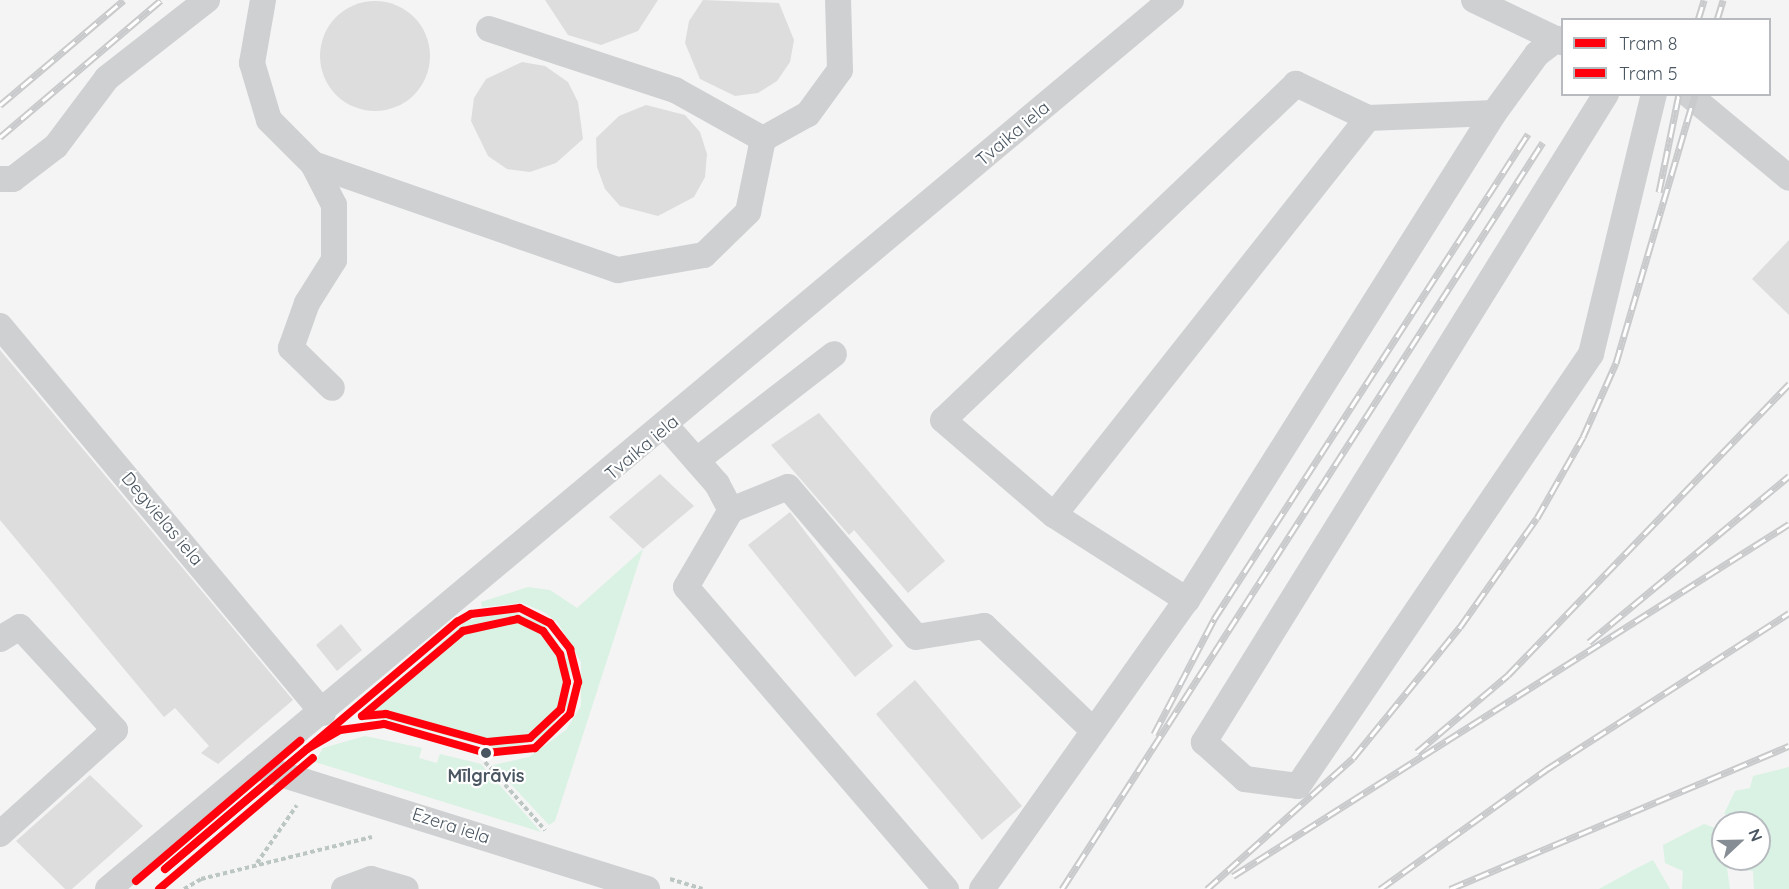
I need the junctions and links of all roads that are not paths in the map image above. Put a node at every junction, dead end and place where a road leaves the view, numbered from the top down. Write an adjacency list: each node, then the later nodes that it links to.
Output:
1 (207, 0): 16 (street)
2 (263, 0): 14 (street)
3 (838, 0): 13 (street)
4 (1172, 0): 20 (street, Tvaika iela)
5 (1474, 0): 7 (street)
6 (489, 28): 13 (street)
7 (1560, 41): 11 (street)
8 (1605, 96): 9 (street)
9 (1654, 96)
10 (1690, 96): 15 (street)
11 (1494, 113): 12 (street); 24 (street)
12 (1368, 118): 23 (street); 23 (street)
13 (763, 139): 14 (street)
14 (313, 164): 19 (street)
15 (1789, 178)
16 (0, 179)
17 (0, 326): 26 (street, Degvielas iela)
18 (834, 354): 21 (street)
19 (332, 388)
20 (667, 427): 21 (street); 26 (street, Tvaika iela)
21 (697, 460): 22 (street)
22 (731, 510): 27 (street); 34 (street)
23 (1054, 514): 24 (street)
24 (1187, 600): 27 (street)
25 (0, 639): 29 (street)
26 (323, 713): 28 (street, Tvaika iela)
27 (1094, 730): 35 (street)
28 (255, 766): 30 (street, Tvaika iela); 33 (street, Ezera iela)
29 (0, 834)
30 (108, 889)
31 (344, 889): 32 (street)
32 (406, 889)
33 (647, 889)
34 (946, 889)
35 (982, 889)

